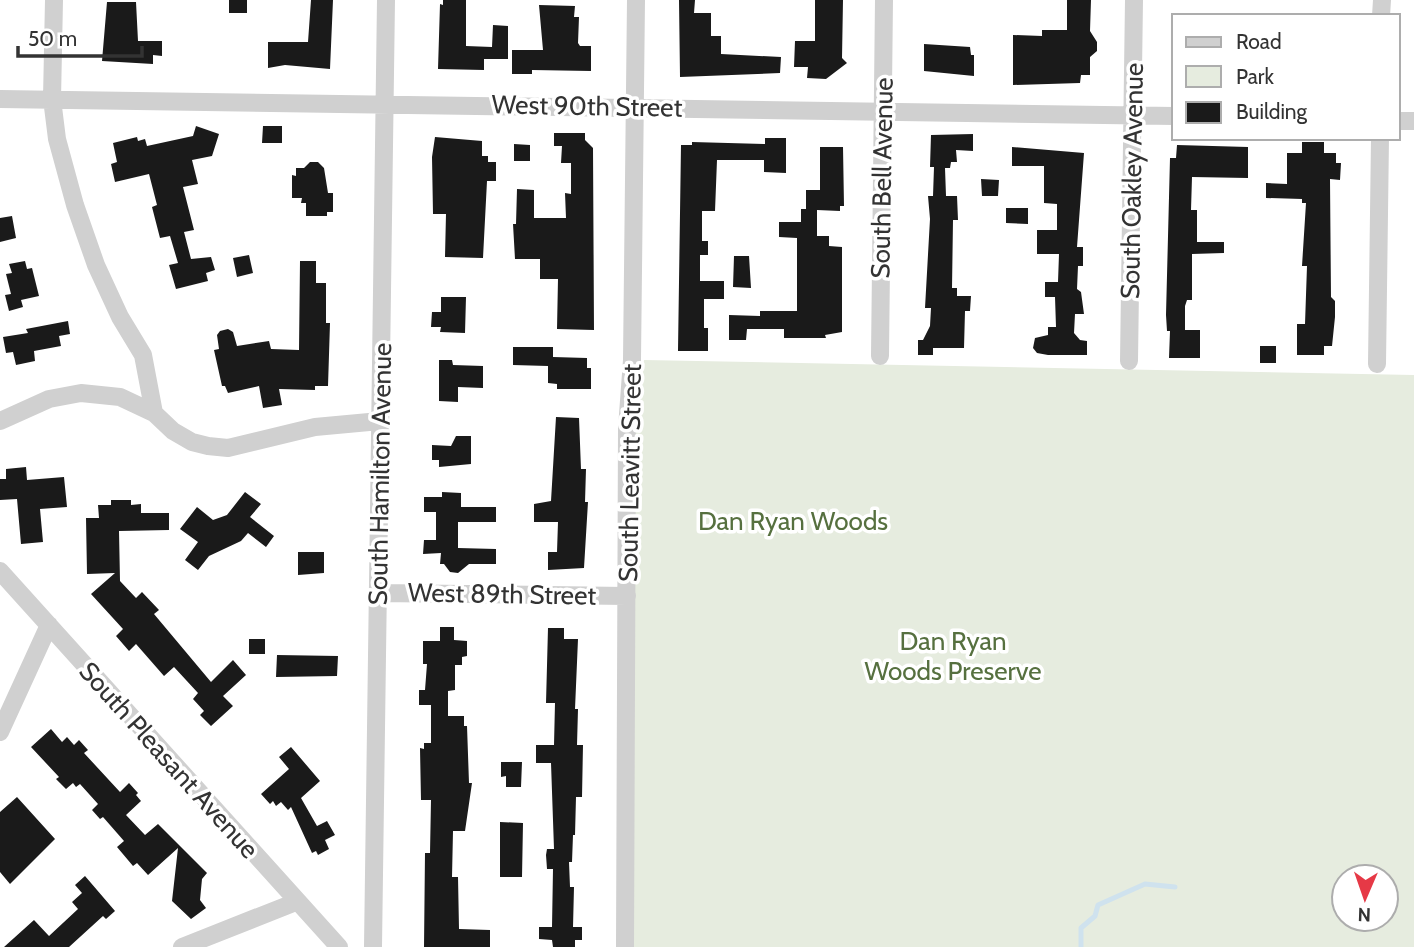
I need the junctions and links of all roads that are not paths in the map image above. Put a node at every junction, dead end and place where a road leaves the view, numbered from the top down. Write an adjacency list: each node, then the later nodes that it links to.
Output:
1 (54, 0): 7 (street)
2 (386, 0): 8 (street, South Hamilton Avenue)
3 (636, 0): 9 (street, South Leavitt Street)
4 (884, 0): 10 (street, South Bell Avenue)
5 (1134, 0): 11 (street, South Oakley Avenue)
6 (0, 99): 7 (street, West 90th Street)
7 (52, 99): 8 (street, West 90th Street); 17 (street)
8 (384, 103): 9 (street, West 90th Street); 19 (street, South Hamilton Avenue)
9 (635, 106): 10 (street, West 90th Street); 22 (street, South Leavitt Street)
10 (883, 110): 11 (street, West 90th Street); 14 (street, South Bell Avenue)
11 (1132, 115): 12 (street, West 90th Street); 15 (street, South Oakley Avenue)
12 (1172, 116)
13 (1380, 140): 16 (street)
14 (880, 356)
15 (1129, 361)
16 (1377, 364)
17 (154, 413): 18 (street); 19 (street)
18 (0, 421)
19 (380, 421): 21 (street, South Hamilton Avenue)
20 (0, 571): 23 (street, South Pleasant Avenue)
21 (378, 593): 22 (street, West 89th Street); 28 (street, South Hamilton Avenue)
22 (627, 596): 29 (street, South Leavitt Street)
23 (50, 625): 24 (street); 25 (street, South Pleasant Avenue)
24 (0, 732)
25 (296, 902): 26 (street); 27 (street, South Pleasant Avenue)
26 (182, 947)
27 (339, 947)
28 (373, 947)
29 (625, 947)

